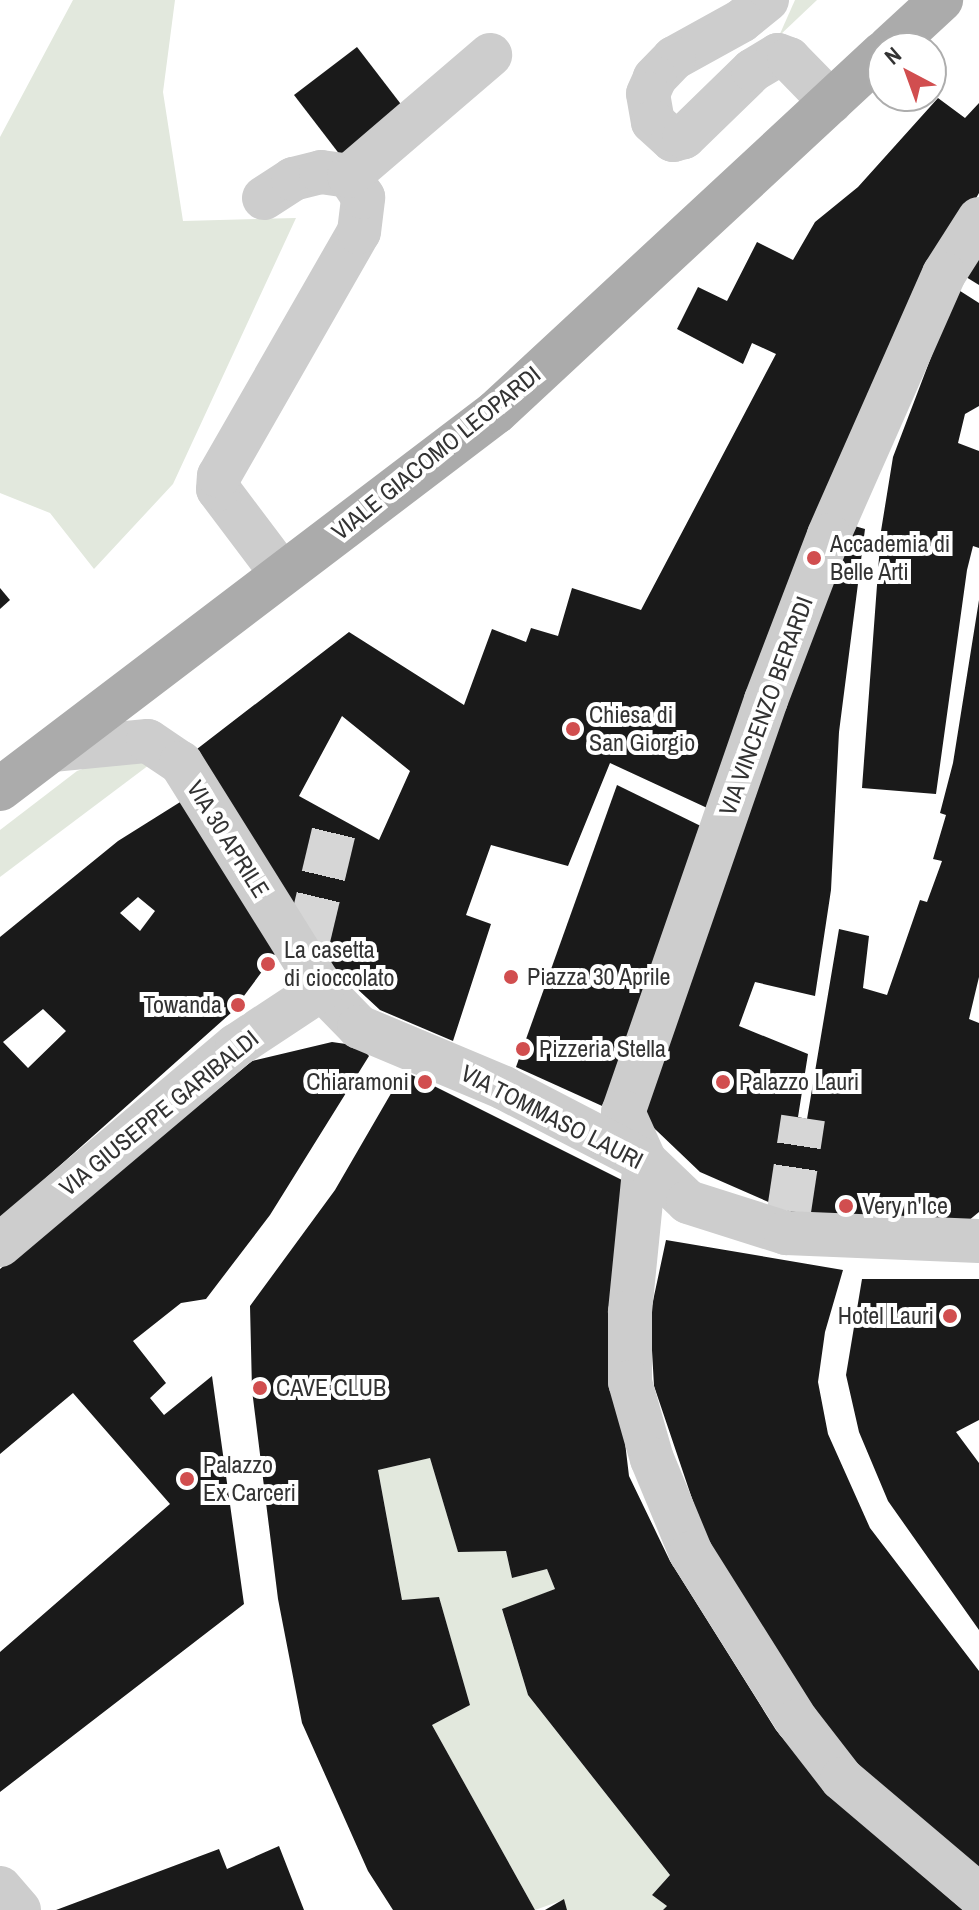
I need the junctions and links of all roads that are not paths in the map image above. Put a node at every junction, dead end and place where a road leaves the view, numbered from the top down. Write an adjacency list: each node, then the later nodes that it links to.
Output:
1 (767, 0): 6 (street)
2 (941, 0): 3 (main road)
3 (906, 32)
4 (490, 55): 7 (street)
5 (867, 68): 6 (main road, VIALE GIACOMO LEOPARDI)
6 (831, 102): 10 (main road, VIALE GIACOMO LEOPARDI)
7 (349, 176): 8 (street); 10 (street)
8 (264, 198)
9 (979, 219): 14 (street, VIA VINCENZO BERARDI)
10 (282, 574): 11 (main road, VIALE GIACOMO LEOPARDI)
11 (52, 750): 12 (main road, VIALE GIACOMO LEOPARDI); 13 (street, VIA 30 APRILE)
12 (0, 789)
13 (322, 989): 14 (street, VIA TOMMASO LAURI); 16 (street, VIA GIUSEPPE GARIBALDI)
14 (645, 1161): 15 (street, VIA TOMMASO LAURI); 18 (street)
15 (979, 1241)
16 (0, 1245)
17 (0, 1888): 19 (street)
18 (979, 1895)
19 (19, 1910)

